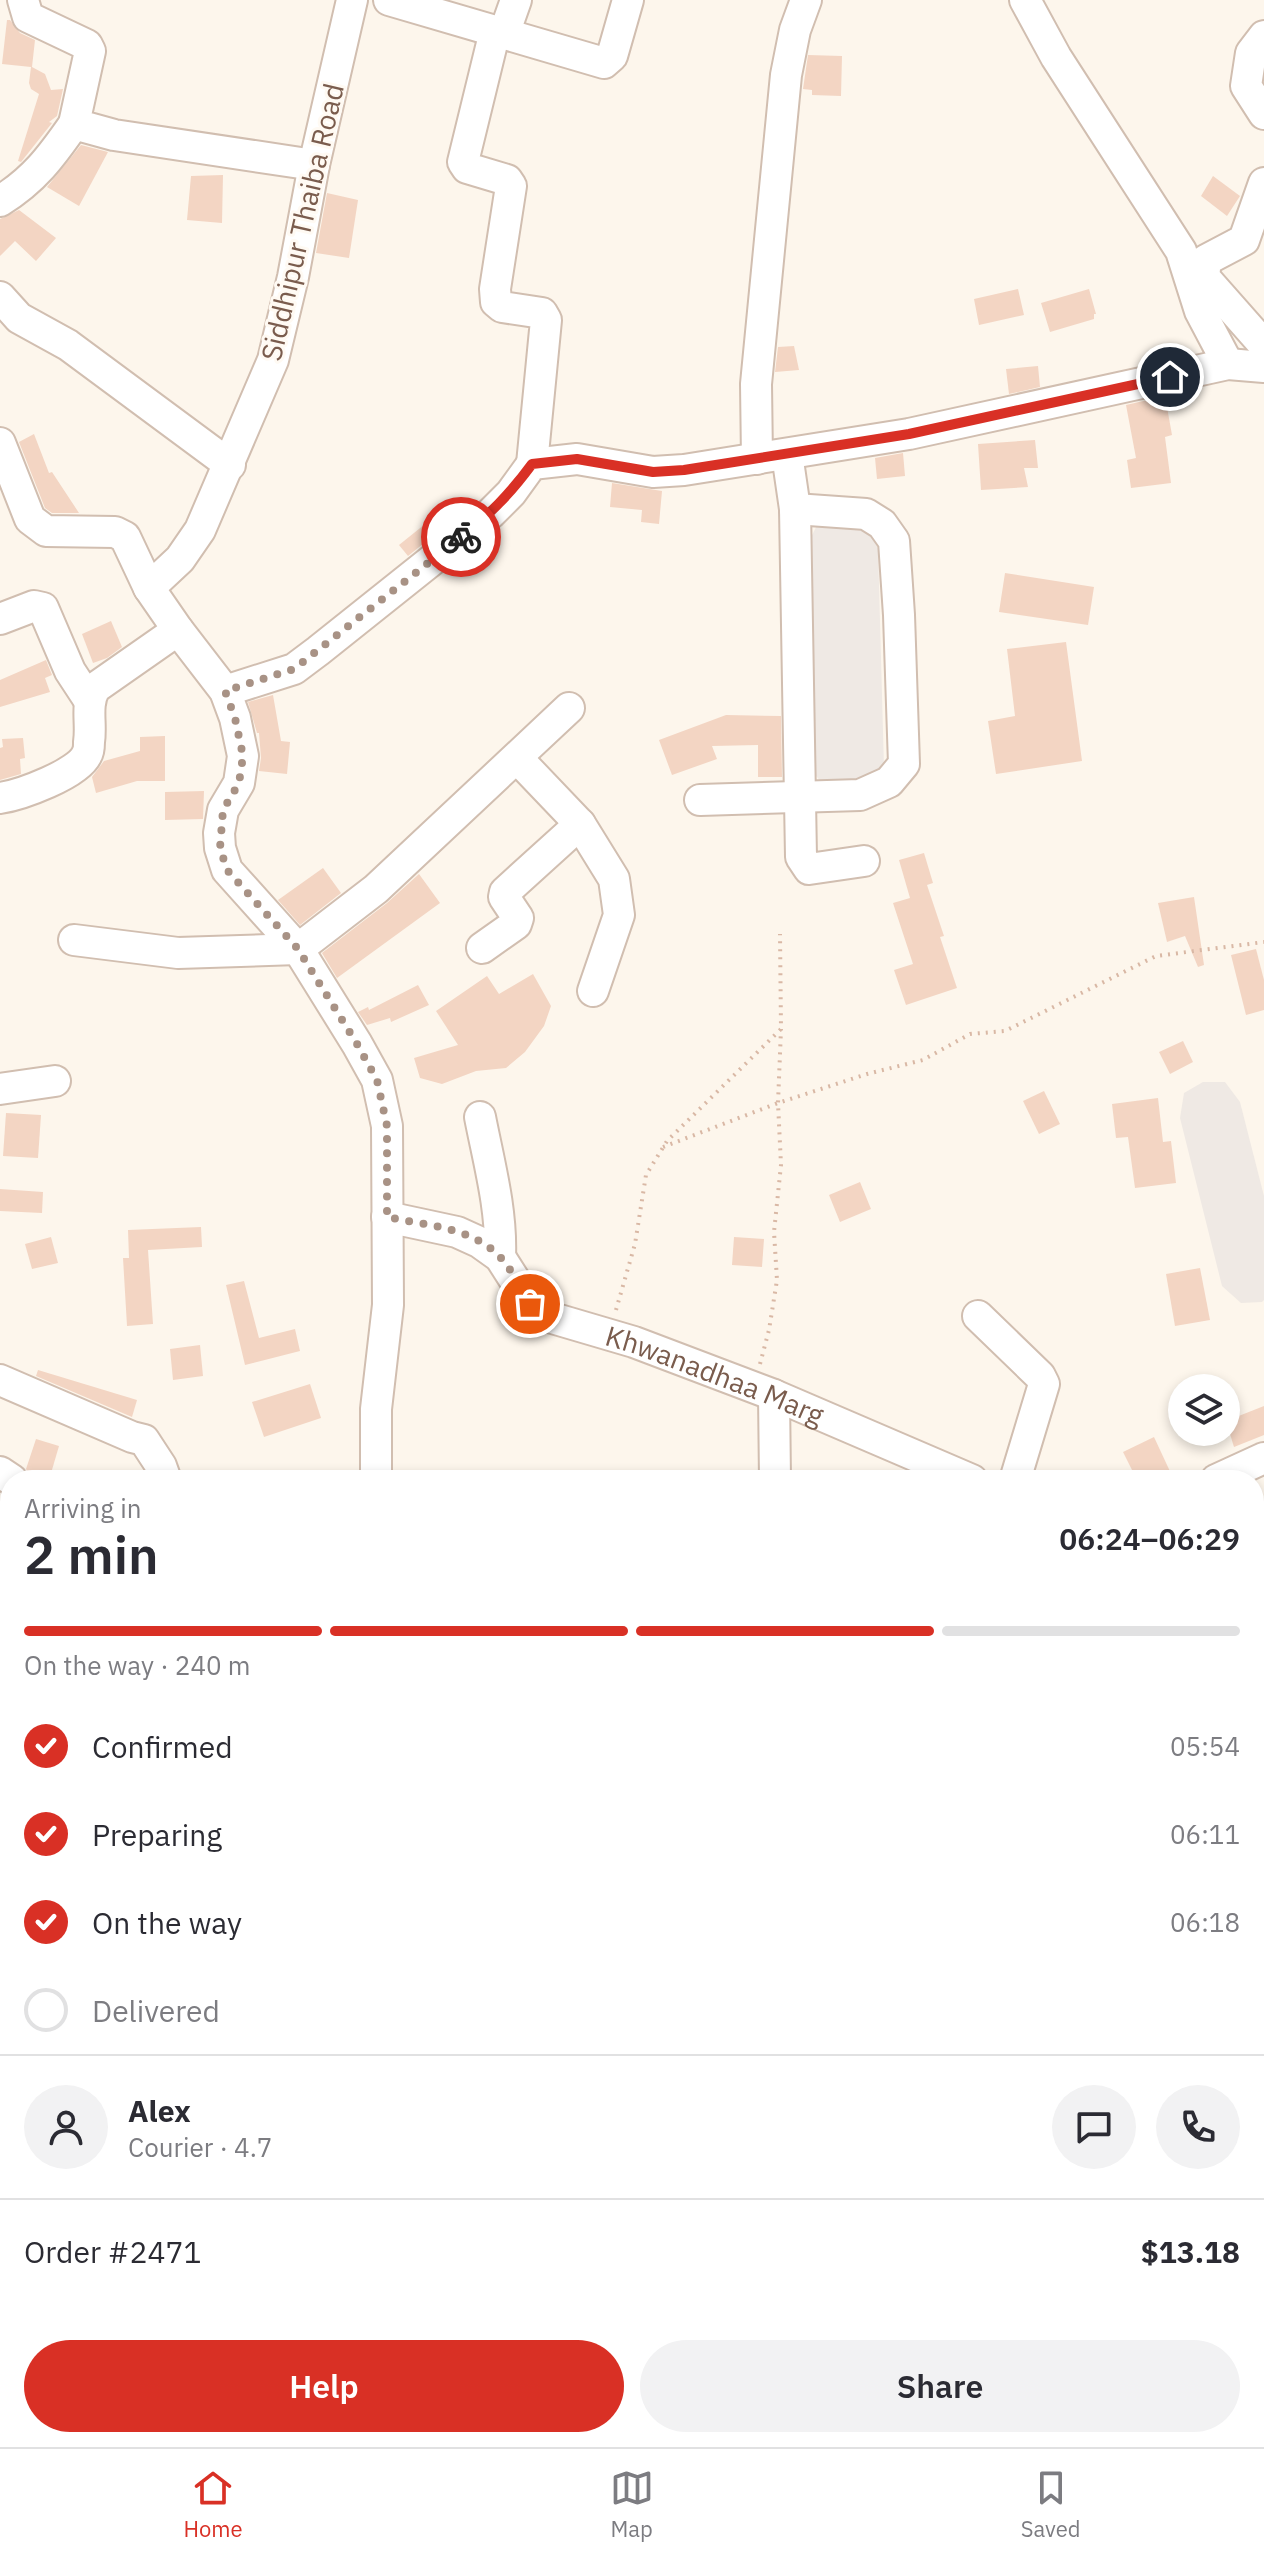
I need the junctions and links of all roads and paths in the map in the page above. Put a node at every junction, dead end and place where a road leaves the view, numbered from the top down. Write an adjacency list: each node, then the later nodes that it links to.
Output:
1 (23, 0): 11 (street)
2 (352, 0): 12 (street, Siddhipur Thaiba Road)
3 (389, 0): 8 (street)
4 (516, 0): 8 (street)
5 (628, 0): 8 (street)
6 (806, 0): 21 (street)
7 (1025, 0): 17 (street)
8 (499, 32): 22 (street)
9 (1264, 36): 10 (street)
10 (1264, 114)
11 (74, 124): 12 (street); 14 (street)
12 (314, 165): 23 (street, Siddhipur Thaiba Road)
13 (1264, 183): 16 (street)
14 (0, 201)
15 (0, 297): 23 (street)
16 (1264, 345)
17 (1228, 364): 18 (street); 20 (street)
18 (1264, 367)
19 (0, 443): 25 (street)
20 (787, 454): 21 (street); 24 (street)
21 (757, 459): 22 (street)
22 (532, 464): 28 (street)
23 (230, 465): 25 (street, Siddhipur Thaiba Road)
24 (795, 509): 32 (street); 32 (street)
25 (149, 588): 27 (street)
26 (0, 619): 29 (street)
27 (178, 630): 28 (street); 29 (street)
28 (225, 691): 41 (street)
29 (89, 700): 33 (street)
30 (569, 708): 31 (street)
31 (517, 758): 35 (street); 41 (street)
32 (800, 795): 34 (street); 36 (street)
33 (0, 798)
34 (700, 800)
35 (580, 824): 40 (street); 42 (street)
36 (864, 861)
37 (780, 934): 43 (path)
38 (74, 940): 41 (street)
39 (1264, 942): 46 (path)
40 (482, 948)
41 (298, 949): 49 (street)
42 (593, 991)
43 (781, 1029): 46 (path); 48 (path)
44 (55, 1081): 45 (street)
45 (0, 1089)
46 (778, 1103): 48 (path); 54 (path)
47 (480, 1117): 50 (street)
48 (663, 1147): 52 (path)
49 (387, 1217): 50 (street, Khwanadhaa Marg); 57 (street)
50 (500, 1257): 52 (street, Khwanadhaa Marg)
51 (978, 1316): 60 (street)
52 (609, 1336): 54 (street, Khwanadhaa Marg)
53 (0, 1380): 56 (street)
54 (764, 1391): 58 (street); 59 (street, Khwanadhaa Marg)
55 (1264, 1458): 61 (street)
56 (162, 1470)
57 (376, 1470)
58 (774, 1470)
59 (949, 1470)
60 (1018, 1470)
61 (1238, 1470)

